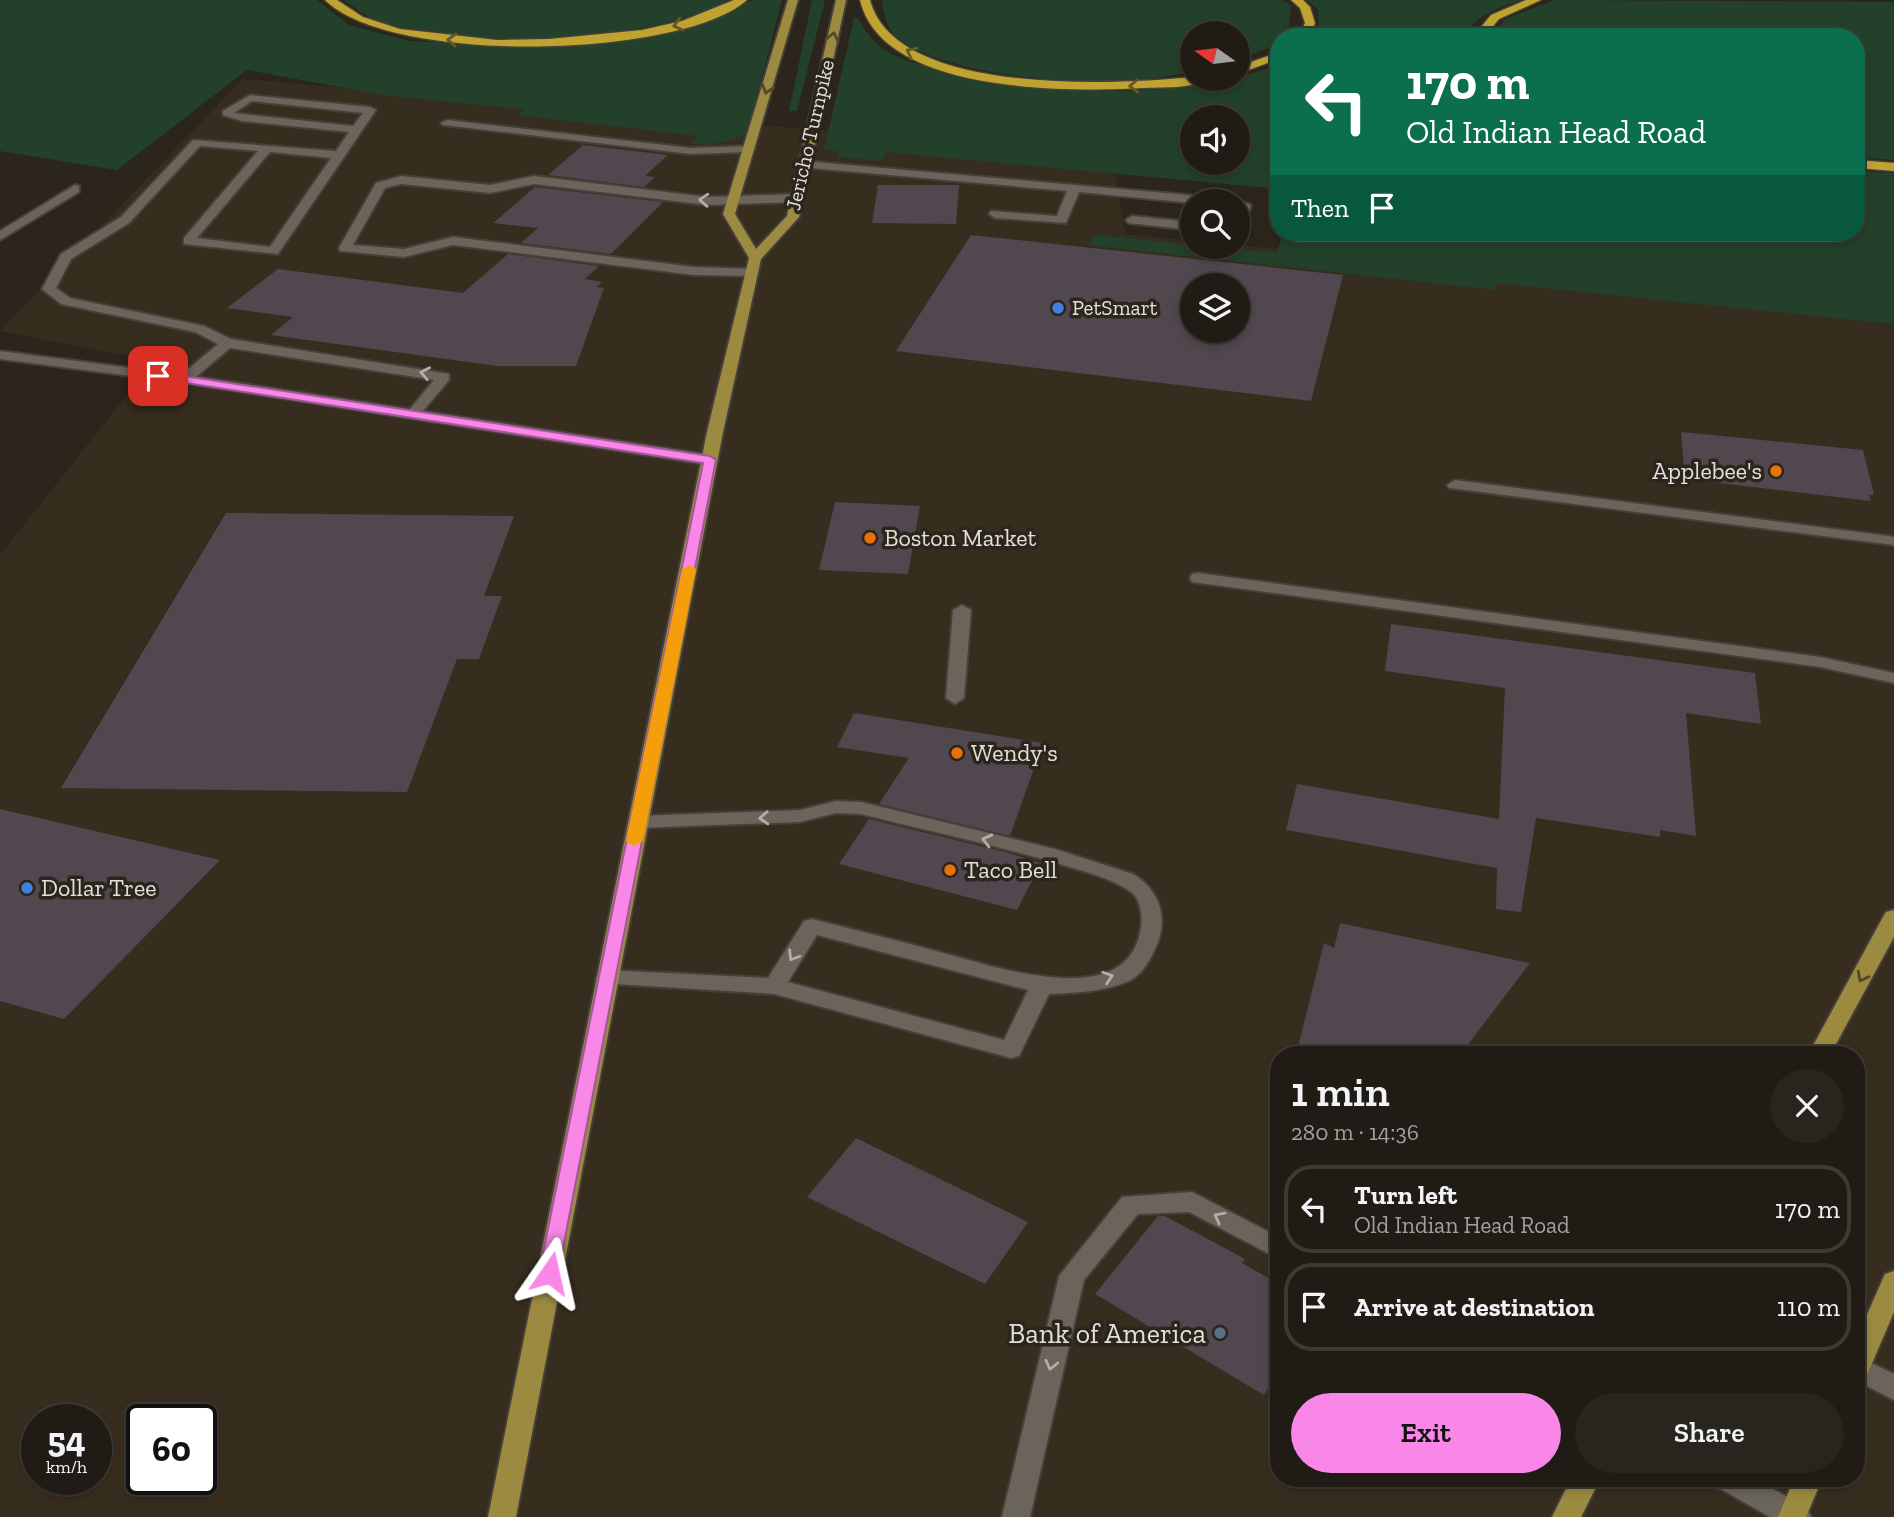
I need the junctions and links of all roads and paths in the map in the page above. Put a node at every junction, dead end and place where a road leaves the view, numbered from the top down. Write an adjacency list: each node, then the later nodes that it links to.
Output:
1 (330, 0): 2 (highway, one-way to 1)
2 (742, 0)
3 (793, 0): 16 (main road, one-way to 16)
4 (841, 0): 18 (main road, Jericho Turnpike, one-way to 4)
5 (865, 0): 12 (highway, one-way to 5)
6 (1296, 0): 8 (highway)
7 (1536, 0): 9 (highway)
8 (1308, 28)
9 (1482, 28)
10 (1270, 58): 11 (highway)
11 (1250, 66)
12 (1180, 82)
13 (447, 123): 16 (street)
14 (359, 130): 14 (street); 17 (street)
15 (267, 148): 17 (street); 17 (street); 31 (street)
16 (749, 149): 25 (main road)
17 (339, 155)
18 (804, 165): 21 (street); 23 (main road, Jericho Turnpike)
19 (1865, 165): 20 (highway)
20 (1894, 167)
21 (1074, 188): 24 (street); 26 (street)
22 (75, 189): 29 (street)
23 (796, 198): 25 (street); 30 (main road, Jericho Turnpike)
24 (1180, 198)
25 (733, 200): 30 (main road); 30 (street, one-way to 30)
26 (995, 214)
27 (1132, 220): 28 (street)
28 (1180, 225)
29 (0, 236)
30 (753, 265): 35 (main road, Jericho Turnpike)
31 (227, 343): 33 (street); 34 (street, one-way to 31)
32 (0, 355): 33 (street)
33 (184, 379): 34 (street)
34 (412, 415): 35 (street)
35 (710, 460): 42 (main road, Jericho Turnpike)
36 (1455, 485): 37 (street)
37 (1889, 541)
38 (1198, 578): 40 (street)
39 (962, 610): 41 (street)
40 (1894, 678)
41 (956, 698)
42 (638, 822): 44 (main road, Jericho Turnpike); 46 (street, one-way to 42)
43 (1894, 917): 47 (main road, one-way to 47)
44 (607, 978): 45 (street); 57 (main road, Jericho Turnpike)
45 (774, 986): 46 (street, one-way to 45); 46 (street)
46 (1041, 986)
47 (1824, 1046)
48 (1270, 1245): 58 (street, one-way to 58)
49 (1894, 1282): 50 (main road)
50 (1865, 1349)
51 (1865, 1372): 52 (street)
52 (1894, 1388)
53 (1582, 1487): 59 (main road)
54 (1744, 1487): 56 (lane)
55 (1805, 1487): 56 (main road)
56 (1794, 1516)
57 (502, 1517)
58 (1016, 1517)
59 (1566, 1517)

